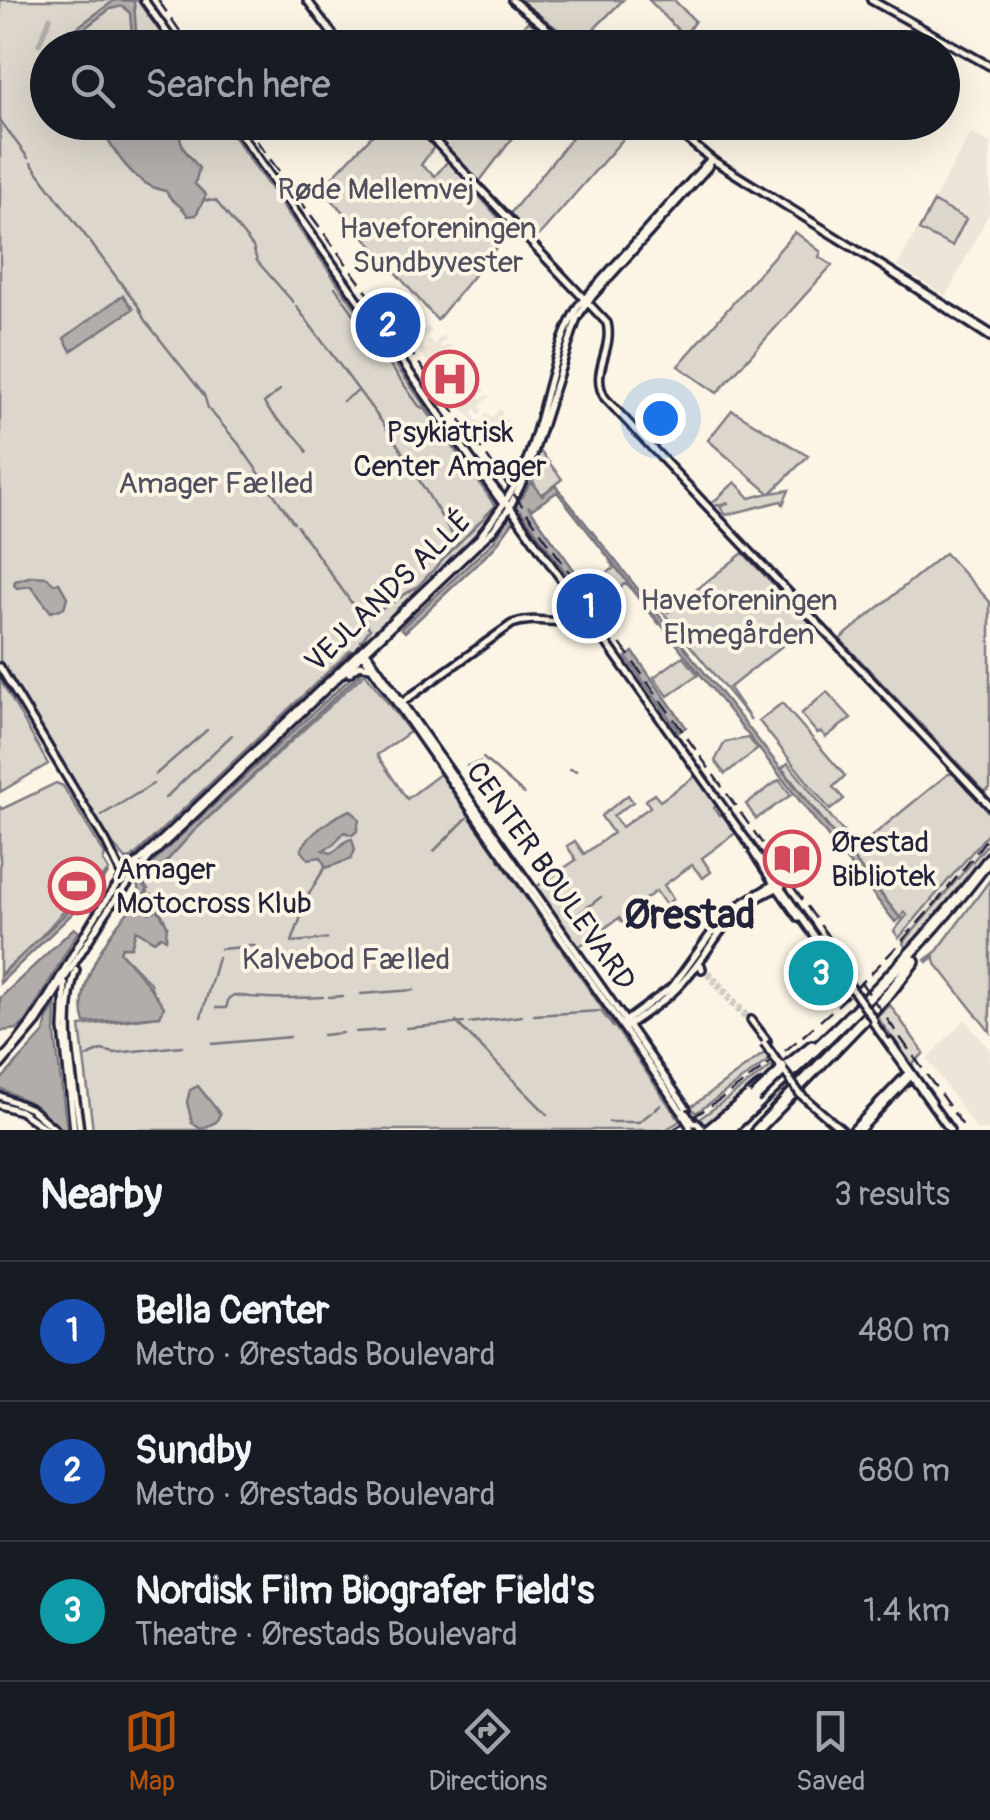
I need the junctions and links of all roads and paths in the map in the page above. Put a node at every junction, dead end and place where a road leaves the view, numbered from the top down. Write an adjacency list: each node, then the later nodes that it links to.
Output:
1 (144, 0): 5 (street)
2 (307, 0): 6 (street)
3 (512, 0): 7 (street)
4 (872, 0): 8 (street)
5 (165, 30)
6 (330, 30)
7 (549, 30)
8 (926, 30)
9 (960, 49): 10 (street)
10 (990, 66)
11 (245, 140): 17 (street)
12 (434, 140): 15 (street)
13 (688, 140): 14 (street)
14 (712, 159): 15 (street, VEJLANDS ALLÉ); 16 (street)
15 (586, 299): 17 (street, VEJLANDS ALLÉ); 17 (street, VEJLANDS ALLÉ); 24 (street)
16 (990, 335)
17 (510, 510): 18 (street); 19 (street, VEJLANDS ALLÉ); 19 (street, VEJLANDS ALLÉ)
18 (586, 616): 23 (street); 30 (street)
19 (363, 652): 21 (street, CENTER BOULEVARD); 22 (street, VEJLANDS ALLÉ); 23 (street, CENTER BOULEVARD); 25 (street, VEJLANDS ALLÉ)
20 (0, 667): 27 (street)
21 (372, 668): 22 (street, VEJLANDS ALLÉ); 23 (street, CENTER BOULEVARD)
22 (323, 693): 29 (street, VEJLANDS ALLÉ)
23 (400, 704): 37 (street, CENTER BOULEVARD)
24 (990, 806)
25 (154, 846): 27 (street); 29 (street, VEJLANDS ALLÉ)
26 (990, 858): 35 (highway)
27 (118, 862): 29 (street)
28 (990, 868): 33 (highway)
29 (126, 880): 31 (street, VEJLANDS ALLÉ); 32 (street, VEJLANDS ALLÉ)
30 (779, 884): 37 (street); 41 (street, bridge)
31 (90, 926): 34 (street); 39 (street, VEJLANDS ALLÉ)
32 (80, 959): 34 (street, VEJLANDS ALLÉ); 49 (street)
33 (914, 961): 51 (highway); 53 (highway)
34 (67, 978): 39 (street, VEJLANDS ALLÉ); 49 (street)
35 (890, 978): 46 (highway); 50 (highway)
36 (750, 1021): 38 (street)
37 (624, 1025): 45 (street, CENTER BOULEVARD); 45 (street, CENTER BOULEVARD)
38 (766, 1042): 40 (street, bridge); 42 (street, bridge)
39 (0, 1064)
40 (782, 1066): 42 (street, bridge); 46 (highway, bridge)
41 (910, 1073): 55 (street); 56 (street)
42 (799, 1088): 52 (highway); 54 (street)
43 (0, 1096): 48 (street)
44 (0, 1105): 47 (street)
45 (684, 1111): 46 (street, CENTER BOULEVARD, bridge)
46 (701, 1128)
47 (48, 1130)
48 (56, 1130)
49 (77, 1130)
50 (729, 1130)
51 (738, 1130)
52 (748, 1130)
53 (756, 1130)
54 (842, 1130)
55 (856, 1130)
56 (950, 1130)

